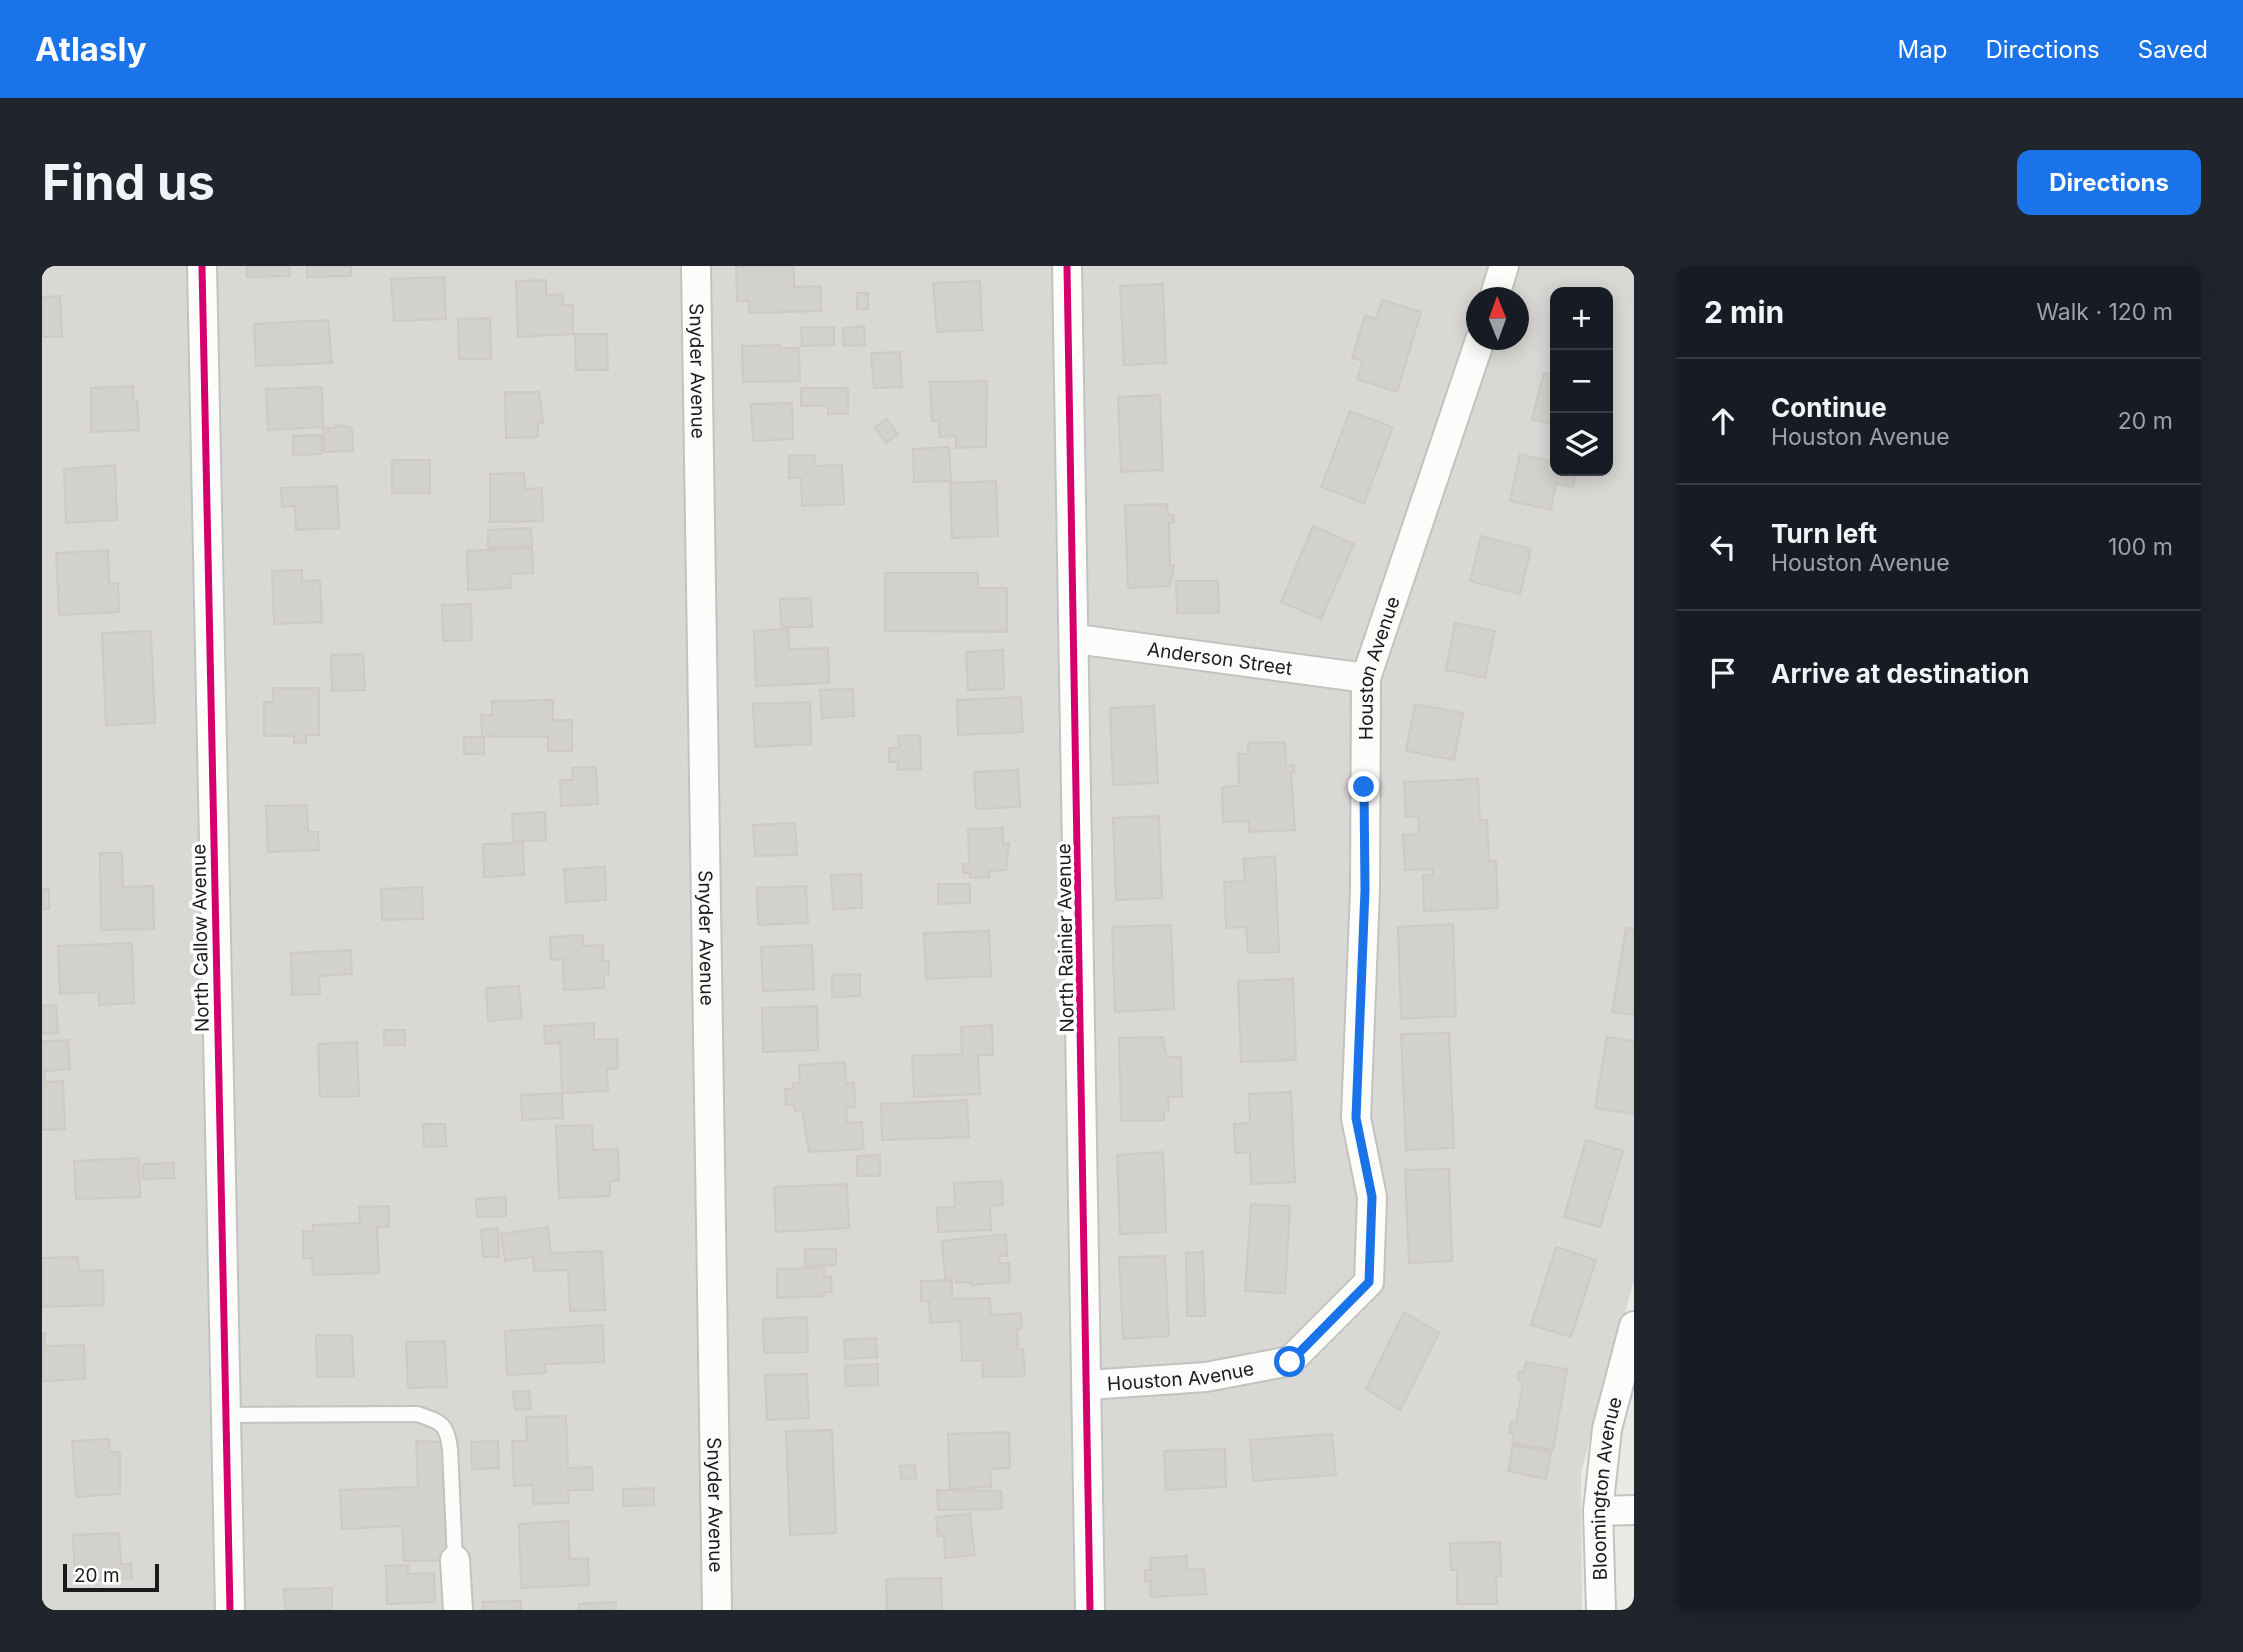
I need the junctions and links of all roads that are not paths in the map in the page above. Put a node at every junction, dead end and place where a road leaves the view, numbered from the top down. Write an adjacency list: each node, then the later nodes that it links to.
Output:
1 (202, 266): 11 (street, North Callow Avenue)
2 (696, 266): 17 (street, Snyder Avenue)
3 (1067, 266): 7 (street, North Rainier Avenue)
4 (1504, 266): 5 (street)
5 (1497, 287)
6 (1477, 350): 8 (street, Houston Avenue)
7 (1076, 639): 8 (street, Anderson Street); 10 (street, North Rainier Avenue)
8 (1366, 678): 10 (street, Houston Avenue)
9 (1634, 1326): 13 (street, Bloomington Avenue)
10 (1088, 1385): 18 (street, North Rainier Avenue)
11 (226, 1415): 14 (lane); 15 (street, North Callow Avenue)
12 (1634, 1510): 13 (street)
13 (1598, 1511): 19 (street, Bloomington Avenue)
14 (455, 1560): 16 (street)
15 (230, 1610)
16 (458, 1610)
17 (717, 1610)
18 (1090, 1610)
19 (1601, 1610)

